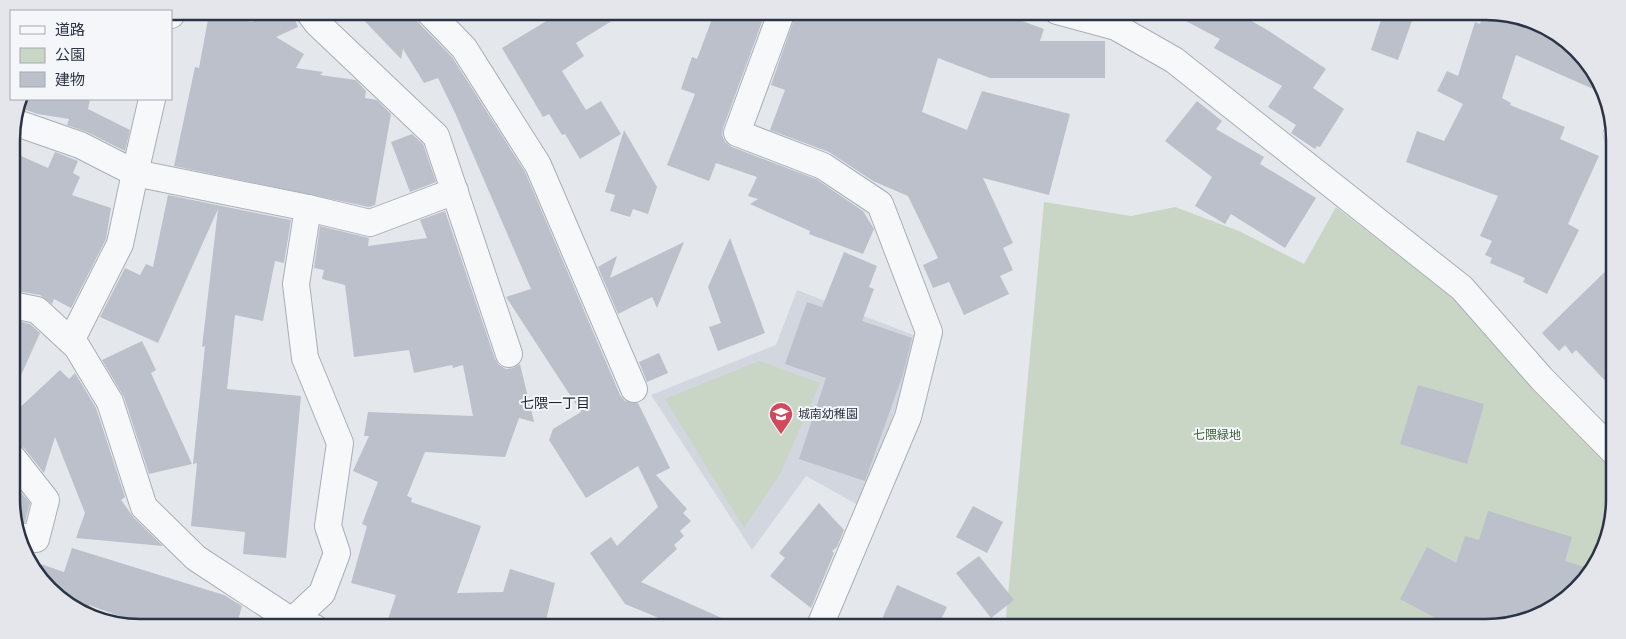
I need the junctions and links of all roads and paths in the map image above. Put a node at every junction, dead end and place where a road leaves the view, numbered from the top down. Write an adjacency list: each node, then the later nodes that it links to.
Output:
1 (315, 20): 8 (street)
2 (437, 20): 13 (street)
3 (779, 20): 19 (street)
4 (1091, 20): 14 (street)
5 (152, 100): 7 (street)
6 (21, 124): 7 (street)
7 (135, 172): 9 (street); 11 (street)
8 (455, 191): 9 (street); 12 (street)
9 (308, 208): 18 (street)
10 (20, 307): 11 (street)
11 (71, 341): 17 (street)
12 (509, 354)
13 (634, 389)
14 (1606, 444)
15 (20, 467): 16 (street)
16 (26, 537)
17 (294, 619)
18 (307, 619)
19 (823, 619)

